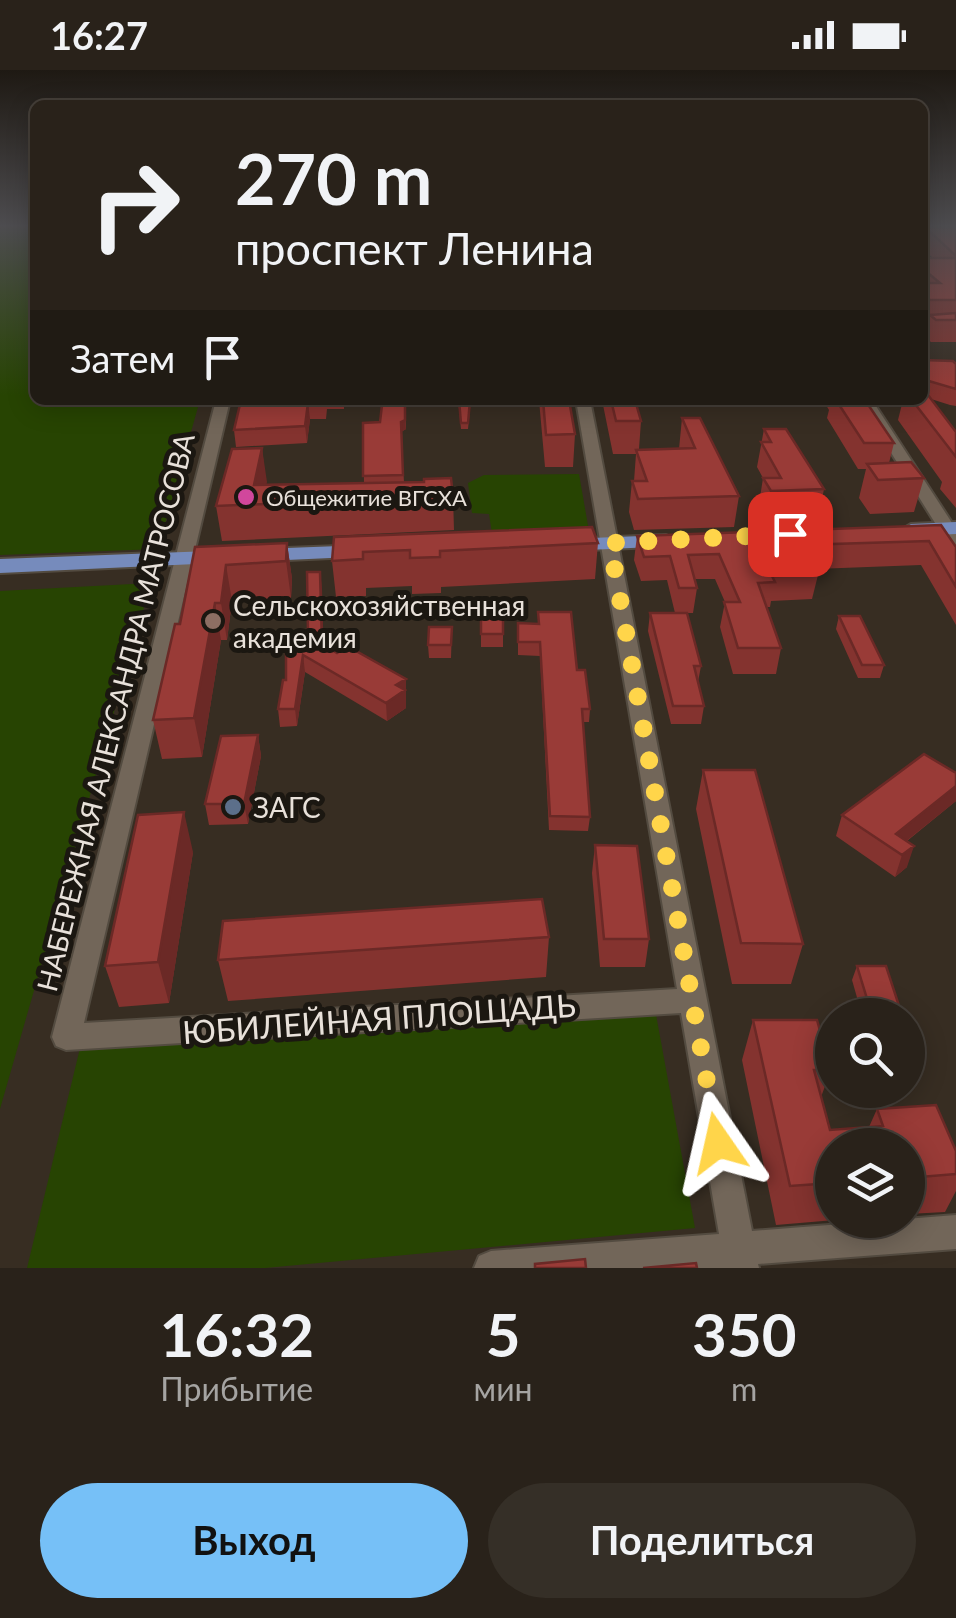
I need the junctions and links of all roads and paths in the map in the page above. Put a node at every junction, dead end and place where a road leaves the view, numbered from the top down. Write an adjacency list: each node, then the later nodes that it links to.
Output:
1 (956, 328): 2 (street)
2 (928, 329)
3 (223, 405): 12 (street, НАБЕРЕЖНАЯ АЛЕКСАНДРА МАТРОСОВА)
4 (584, 405): 9 (street)
5 (868, 405): 7 (street)
6 (880, 531): 7 (main road)
7 (953, 533)
8 (694, 539): 9 (main road)
9 (610, 543): 10 (main road); 14 (street)
10 (546, 545)
11 (386, 551): 12 (main road)
12 (183, 558): 13 (main road); 15 (street, НАБЕРЕЖНАЯ АЛЕКСАНДРА МАТРОСОВА)
13 (0, 566)
14 (692, 1000): 15 (street, ЮБИЛЕЙНАЯ ПЛОЩАДЬ); 17 (street)
15 (66, 1038)
16 (956, 1232): 17 (street)
17 (740, 1259): 18 (street)
18 (491, 1268)

